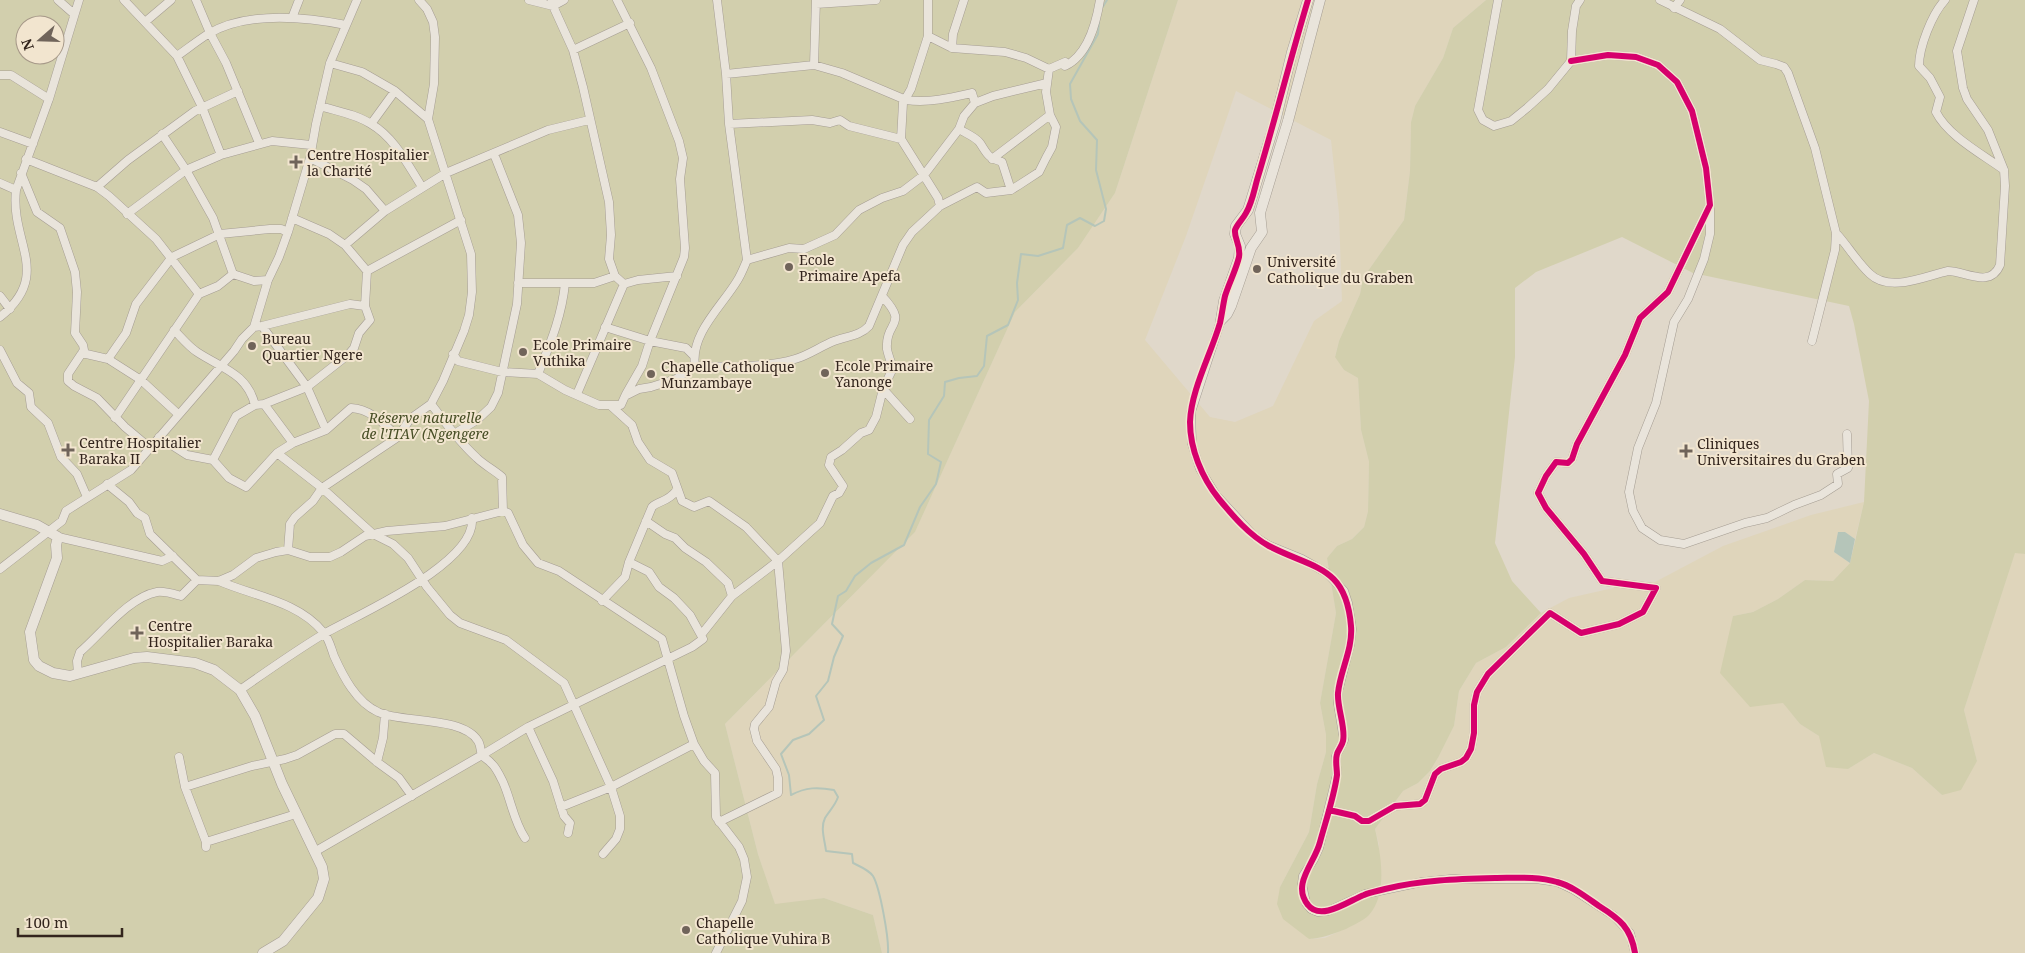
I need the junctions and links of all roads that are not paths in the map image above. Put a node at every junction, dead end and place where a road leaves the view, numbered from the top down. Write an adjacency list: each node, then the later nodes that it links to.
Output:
1 (58, 0): 28 (street)
2 (79, 0): 28 (street)
3 (124, 0): 30 (street)
4 (171, 0): 30 (street)
5 (196, 0): 33 (street)
6 (299, 0): 29 (street)
7 (357, 0): 32 (street)
8 (529, 0): 26 (street)
9 (564, 0): 26 (street)
10 (617, 0): 31 (street)
11 (717, 0): 42 (street)
12 (876, 0): 25 (street)
13 (928, 0): 34 (street)
14 (964, 0): 35 (street)
15 (1100, 0): 41 (street)
16 (1308, 0): 81 (street)
17 (1320, 0): 83 (street)
18 (1498, 0): 38 (street)
19 (1580, 0): 38 (street)
20 (1660, 0): 27 (street)
21 (1680, 0): 27 (street)
22 (1945, 0): 70 (street)
23 (1974, 0): 70 (street)
24 (423, 1): 53 (street)
25 (816, 2): 40 (street)
26 (552, 3): 36 (street)
27 (1674, 8): 88 (street)
28 (74, 14): 47 (street)
29 (292, 18): 32 (street); 33 (street)
30 (145, 22): 37 (street)
31 (630, 22): 36 (street); 97 (street)
32 (346, 25): 39 (street)
33 (210, 33): 37 (street); 45 (street)
34 (928, 36): 35 (street); 48 (street)
35 (952, 48): 41 (street)
36 (573, 50): 54 (street)
37 (176, 56): 51 (street)
38 (1570, 61): 79 (street)
39 (330, 62): 46 (street); 50 (street)
40 (814, 65): 42 (street); 48 (street)
41 (1049, 69): 44 (street)
42 (726, 74): 56 (street)
43 (0, 76): 47 (street)
44 (1047, 83): 49 (street); 52 (street)
45 (238, 91): 51 (street); 61 (street)
46 (395, 91): 53 (street); 55 (street)
47 (49, 99): 62 (street)
48 (906, 100): 49 (street); 60 (street)
49 (975, 103): 57 (street)
50 (320, 106): 55 (street); 63 (street)
51 (202, 107): 59 (street); 65 (street)
52 (1050, 115): 68 (street); 78 (street)
53 (428, 119): 72 (street)
54 (590, 120): 64 (street); 96 (street)
55 (371, 124): 76 (street)
56 (729, 124): 60 (street); 93 (street)
57 (959, 129): 68 (street); 73 (street)
58 (0, 132): 62 (street)
59 (162, 134): 69 (street); 75 (street)
60 (901, 138): 73 (street)
61 (259, 143): 63 (street); 65 (street)
62 (33, 144): 67 (street)
63 (311, 145): 66 (street)
64 (494, 154): 72 (street); 99 (street)
65 (221, 155): 69 (street)
66 (310, 158): 82 (street); 85 (street)
67 (26, 159): 71 (street); 75 (street)
68 (992, 159): 78 (street)
69 (186, 170): 84 (street); 89 (street)
70 (2004, 170): 88 (street)
71 (21, 173): 77 (street); 115 (street)
72 (446, 173): 76 (street); 86 (street)
73 (924, 175): 80 (street); 93 (street)
74 (0, 184): 77 (street)
75 (97, 187): 84 (street)
76 (422, 187): 82 (street)
77 (16, 190): 106 (street)
78 (1011, 190): 80 (street)
79 (1710, 205): 137 (street); 181 (street)
80 (940, 206): 104 (street)
81 (1248, 210): 83 (street); 91 (street)
82 (385, 211): 90 (street)
83 (1260, 213): 91 (street)
84 (127, 214): 92 (street)
85 (292, 218): 87 (street); 90 (street)
86 (461, 220): 94 (street); 116 (street)
87 (288, 232): 89 (street); 98 (street)
88 (1836, 233): 113 (street)
89 (220, 234): 92 (street); 95 (street)
90 (345, 245): 94 (street)
91 (1245, 247): 108 (street)
92 (172, 257): 102 (street); 118 (street)
93 (747, 260): 117 (street)
94 (367, 272): 105 (street)
95 (234, 274): 98 (street); 102 (street)
96 (615, 276): 100 (street); 101 (street)
97 (677, 276): 101 (street); 112 (street)
98 (268, 280): 109 (street)
99 (518, 283): 100 (street); 121 (street)
100 (565, 283): 122 (street)
101 (624, 284): 110 (street)
102 (199, 294): 111 (street)
103 (0, 296): 106 (street)
104 (882, 296): 120 (street); 125 (street)
105 (365, 306): 109 (street); 124 (street)
106 (10, 309): 107 (street)
107 (0, 317)
108 (1221, 320): 181 (street)
109 (258, 327): 119 (street); 124 (street)
110 (606, 328): 112 (street); 126 (street)
111 (174, 330): 119 (street); 123 (street)
112 (650, 341): 117 (street); 127 (street)
113 (1812, 341)
114 (0, 350): 147 (street)
115 (82, 352): 118 (street); 133 (street)
116 (453, 354): 121 (street); 129 (street)
117 (694, 356): 120 (street)
118 (108, 359): 123 (street)
119 (221, 365): 130 (street); 132 (street)
120 (695, 366): 127 (street)
121 (502, 372): 122 (street); 136 (street)
122 (538, 374): 126 (street)
123 (140, 380): 132 (street); 133 (street)
124 (307, 387): 128 (street); 135 (street)
125 (883, 389): 134 (street); 156 (street)
126 (577, 394): 131 (street)
127 (625, 396): 131 (street)
128 (264, 404): 130 (street); 140 (street)
129 (431, 404): 136 (street); 139 (street)
130 (255, 405): 143 (street)
131 (611, 406): 146 (street)
132 (178, 414): 138 (street)
133 (115, 418): 141 (street)
134 (910, 420)
135 (326, 430): 139 (street); 140 (street)
136 (454, 434): 148 (street)
137 (1847, 434)
138 (160, 437): 141 (street); 143 (street)
139 (398, 437): 145 (street)
140 (293, 443): 142 (street)
141 (150, 448): 144 (street)
142 (277, 453): 143 (street); 145 (street)
143 (213, 460)
144 (107, 484): 147 (street); 155 (street)
145 (322, 488): 153 (street); 154 (street)
146 (677, 490): 151 (street); 156 (street)
147 (87, 497): 152 (street)
148 (503, 511): 150 (street); 163 (street)
149 (0, 514): 152 (street)
150 (472, 518): 153 (street); 160 (street)
151 (646, 521): 157 (street); 162 (street)
152 (54, 534): 155 (street); 158 (street); 167 (street)
153 (372, 534): 154 (street); 160 (street)
154 (288, 550): 161 (street)
155 (173, 556): 159 (street)
156 (778, 561): 162 (street); 183 (street)
157 (629, 562): 163 (street); 165 (street)
158 (0, 570)
159 (197, 580): 161 (street); 167 (street)
160 (423, 580): 164 (street); 169 (street)
161 (219, 581): 164 (street)
162 (732, 596): 165 (street)
163 (602, 601): 166 (street)
164 (325, 633): 168 (street); 170 (street)
165 (701, 635): 166 (street)
166 (667, 659): 169 (street); 172 (street)
167 (78, 674): 168 (street)
168 (240, 690): 175 (street)
169 (572, 705): 171 (street); 178 (street)
170 (385, 714): 173 (street); 176 (street)
171 (528, 727): 173 (street); 180 (street)
172 (694, 744): 178 (street); 183 (street)
173 (482, 755): 179 (street); 185 (street)
174 (179, 757): 177 (street)
175 (273, 762): 176 (street); 177 (street); 182 (street)
176 (377, 762): 179 (street)
177 (185, 786): 182 (street)
178 (611, 787): 180 (street); 187 (street)
179 (412, 796): 186 (street)
180 (561, 807): 184 (street)
181 (1329, 810): 190 (street)
182 (296, 814): 186 (street)
183 (719, 822): 189 (street)
184 (568, 832)
185 (526, 838)
186 (316, 851): 188 (street)
187 (603, 854)
188 (263, 953)
189 (716, 953)
190 (1635, 953)

